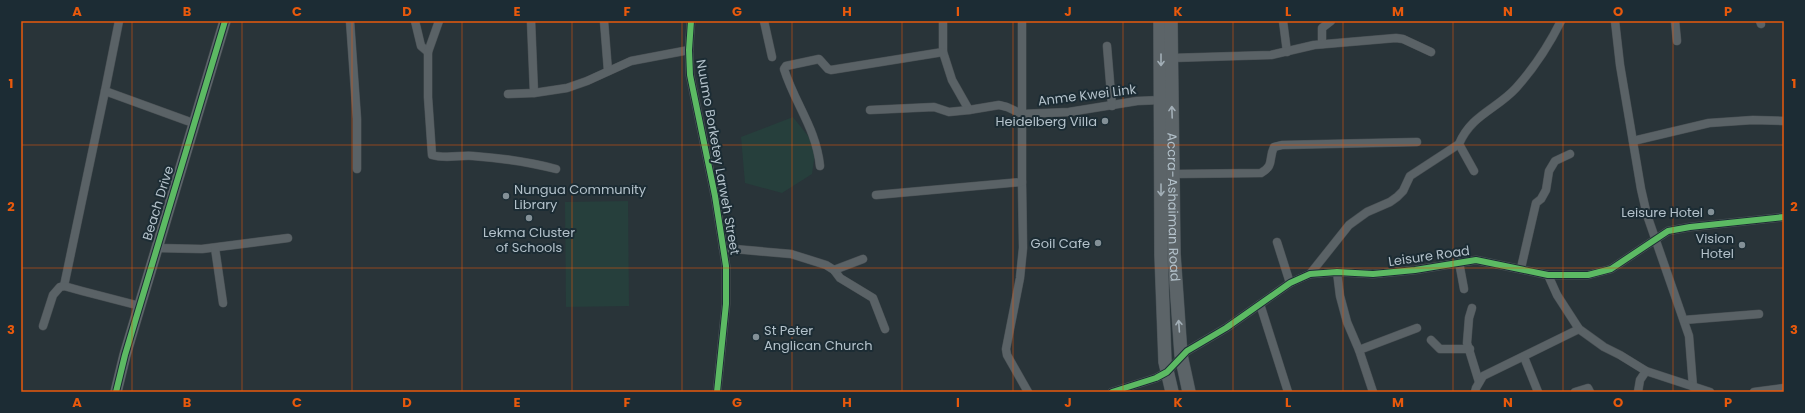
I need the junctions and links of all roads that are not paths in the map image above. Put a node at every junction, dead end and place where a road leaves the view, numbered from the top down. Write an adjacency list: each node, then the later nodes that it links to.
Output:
1 (119, 21): 30 (street)
2 (224, 21): 39 (street, Beach Drive)
3 (350, 21): 46 (street)
4 (415, 21): 23 (street)
5 (439, 21): 23 (street)
6 (531, 21): 31 (street)
7 (604, 21): 29 (street)
8 (691, 21): 22 (street, Nuumo Borketey Larweh Street)
9 (764, 21): 27 (street)
10 (942, 21): 24 (street)
11 (1022, 21): 37 (street)
12 (1160, 21): 33 (main road, Accra-Ashaiman Road, one-way to 33)
13 (1171, 21): 28 (main road, Accra-Ashaiman Road)
14 (1283, 21): 25 (street)
15 (1332, 21): 20 (street)
16 (1561, 21): 42 (street)
17 (1615, 21): 41 (street)
18 (1675, 21): 19 (street)
19 (1677, 41)
20 (1322, 44): 25 (street); 26 (street)
21 (1107, 46): 34 (street)
22 (689, 50): 29 (street); 57 (street, Nuumo Borketey Larweh Street)
23 (428, 52): 45 (street)
24 (943, 52): 36 (street); 44 (street)
25 (1287, 52): 28 (street)
26 (1431, 52)
27 (772, 57)
28 (1171, 58): 48 (main road, Accra-Ashaiman Road, one-way to 28)
29 (608, 71): 31 (street)
30 (105, 91): 39 (street); 66 (street)
31 (534, 93): 32 (street)
32 (508, 94)
33 (1161, 100): 34 (street, Anme Kwei Link); 84 (main road, Accra-Ashaiman Road, one-way to 84)
34 (1112, 106): 37 (street, Anme Kwei Link)
35 (870, 110): 36 (street, Anme Kwei Link)
36 (969, 110): 37 (street, Anme Kwei Link)
37 (1022, 114): 49 (street)
38 (1784, 121): 41 (street)
39 (193, 123): 55 (street, Beach Drive)
40 (1417, 142): 48 (street)
41 (1633, 142): 53 (street)
42 (1460, 144): 47 (street); 63 (street)
43 (1570, 154): 60 (street)
44 (820, 166)
45 (556, 169)
46 (357, 170)
47 (1474, 171)
48 (1174, 174): 81 (main road, Accra-Ashaiman Road, one-way to 48)
49 (1022, 182): 50 (street); 90 (street)
50 (876, 195)
51 (1784, 217): 53 (street, Leisure Road)
52 (288, 238): 56 (street)
53 (1656, 238): 64 (street, Leisure Road); 73 (street)
54 (1277, 242): 65 (street)
55 (156, 248): 56 (street); 70 (street, Beach Drive)
56 (215, 248): 68 (street)
57 (723, 248): 61 (street); 89 (street, Nuumo Borketey Larweh Street)
58 (862, 258): 61 (street)
59 (1459, 262): 60 (street, Leisure Road); 62 (street, Leisure Road); 67 (street)
60 (1521, 268): 64 (street, Leisure Road)
61 (834, 270): 75 (street)
62 (1337, 272): 63 (street, Leisure Road); 80 (street)
63 (1310, 274): 65 (street, Leisure Road)
64 (1548, 275): 77 (street)
65 (1290, 283): 69 (street, Leisure Road)
66 (64, 286): 70 (street); 74 (street)
67 (1464, 289)
68 (223, 303)
69 (1260, 304): 81 (street, Leisure Road); 94 (street)
70 (140, 306): 88 (street, Beach Drive)
71 (1472, 308): 79 (street)
72 (1759, 314): 73 (street)
73 (1684, 320): 86 (street)
74 (43, 326)
75 (885, 328)
76 (1417, 328): 80 (street)
77 (1579, 329): 82 (street); 83 (street)
78 (1431, 340): 79 (street)
79 (1470, 348): 85 (street)
80 (1359, 350): 95 (street)
81 (1181, 355): 84 (street, Leisure Road); 93 (main road, Accra-Ashaiman Road)
82 (1524, 356): 85 (street); 97 (street)
83 (1646, 371): 86 (street); 100 (street)
84 (1167, 372): 91 (street); 92 (main road, Accra-Ashaiman Road)
85 (1479, 382): 96 (street)
86 (1693, 387): 101 (street)
87 (1784, 388): 102 (street)
88 (116, 392)
89 (717, 392)
90 (1028, 392)
91 (1112, 392)
92 (1172, 392)
93 (1188, 392)
94 (1288, 392)
95 (1373, 392)
96 (1475, 392)
97 (1538, 392)
98 (1575, 392): 99 (street)
99 (1590, 392)
100 (1638, 392)
101 (1710, 392)
102 (1754, 392)

